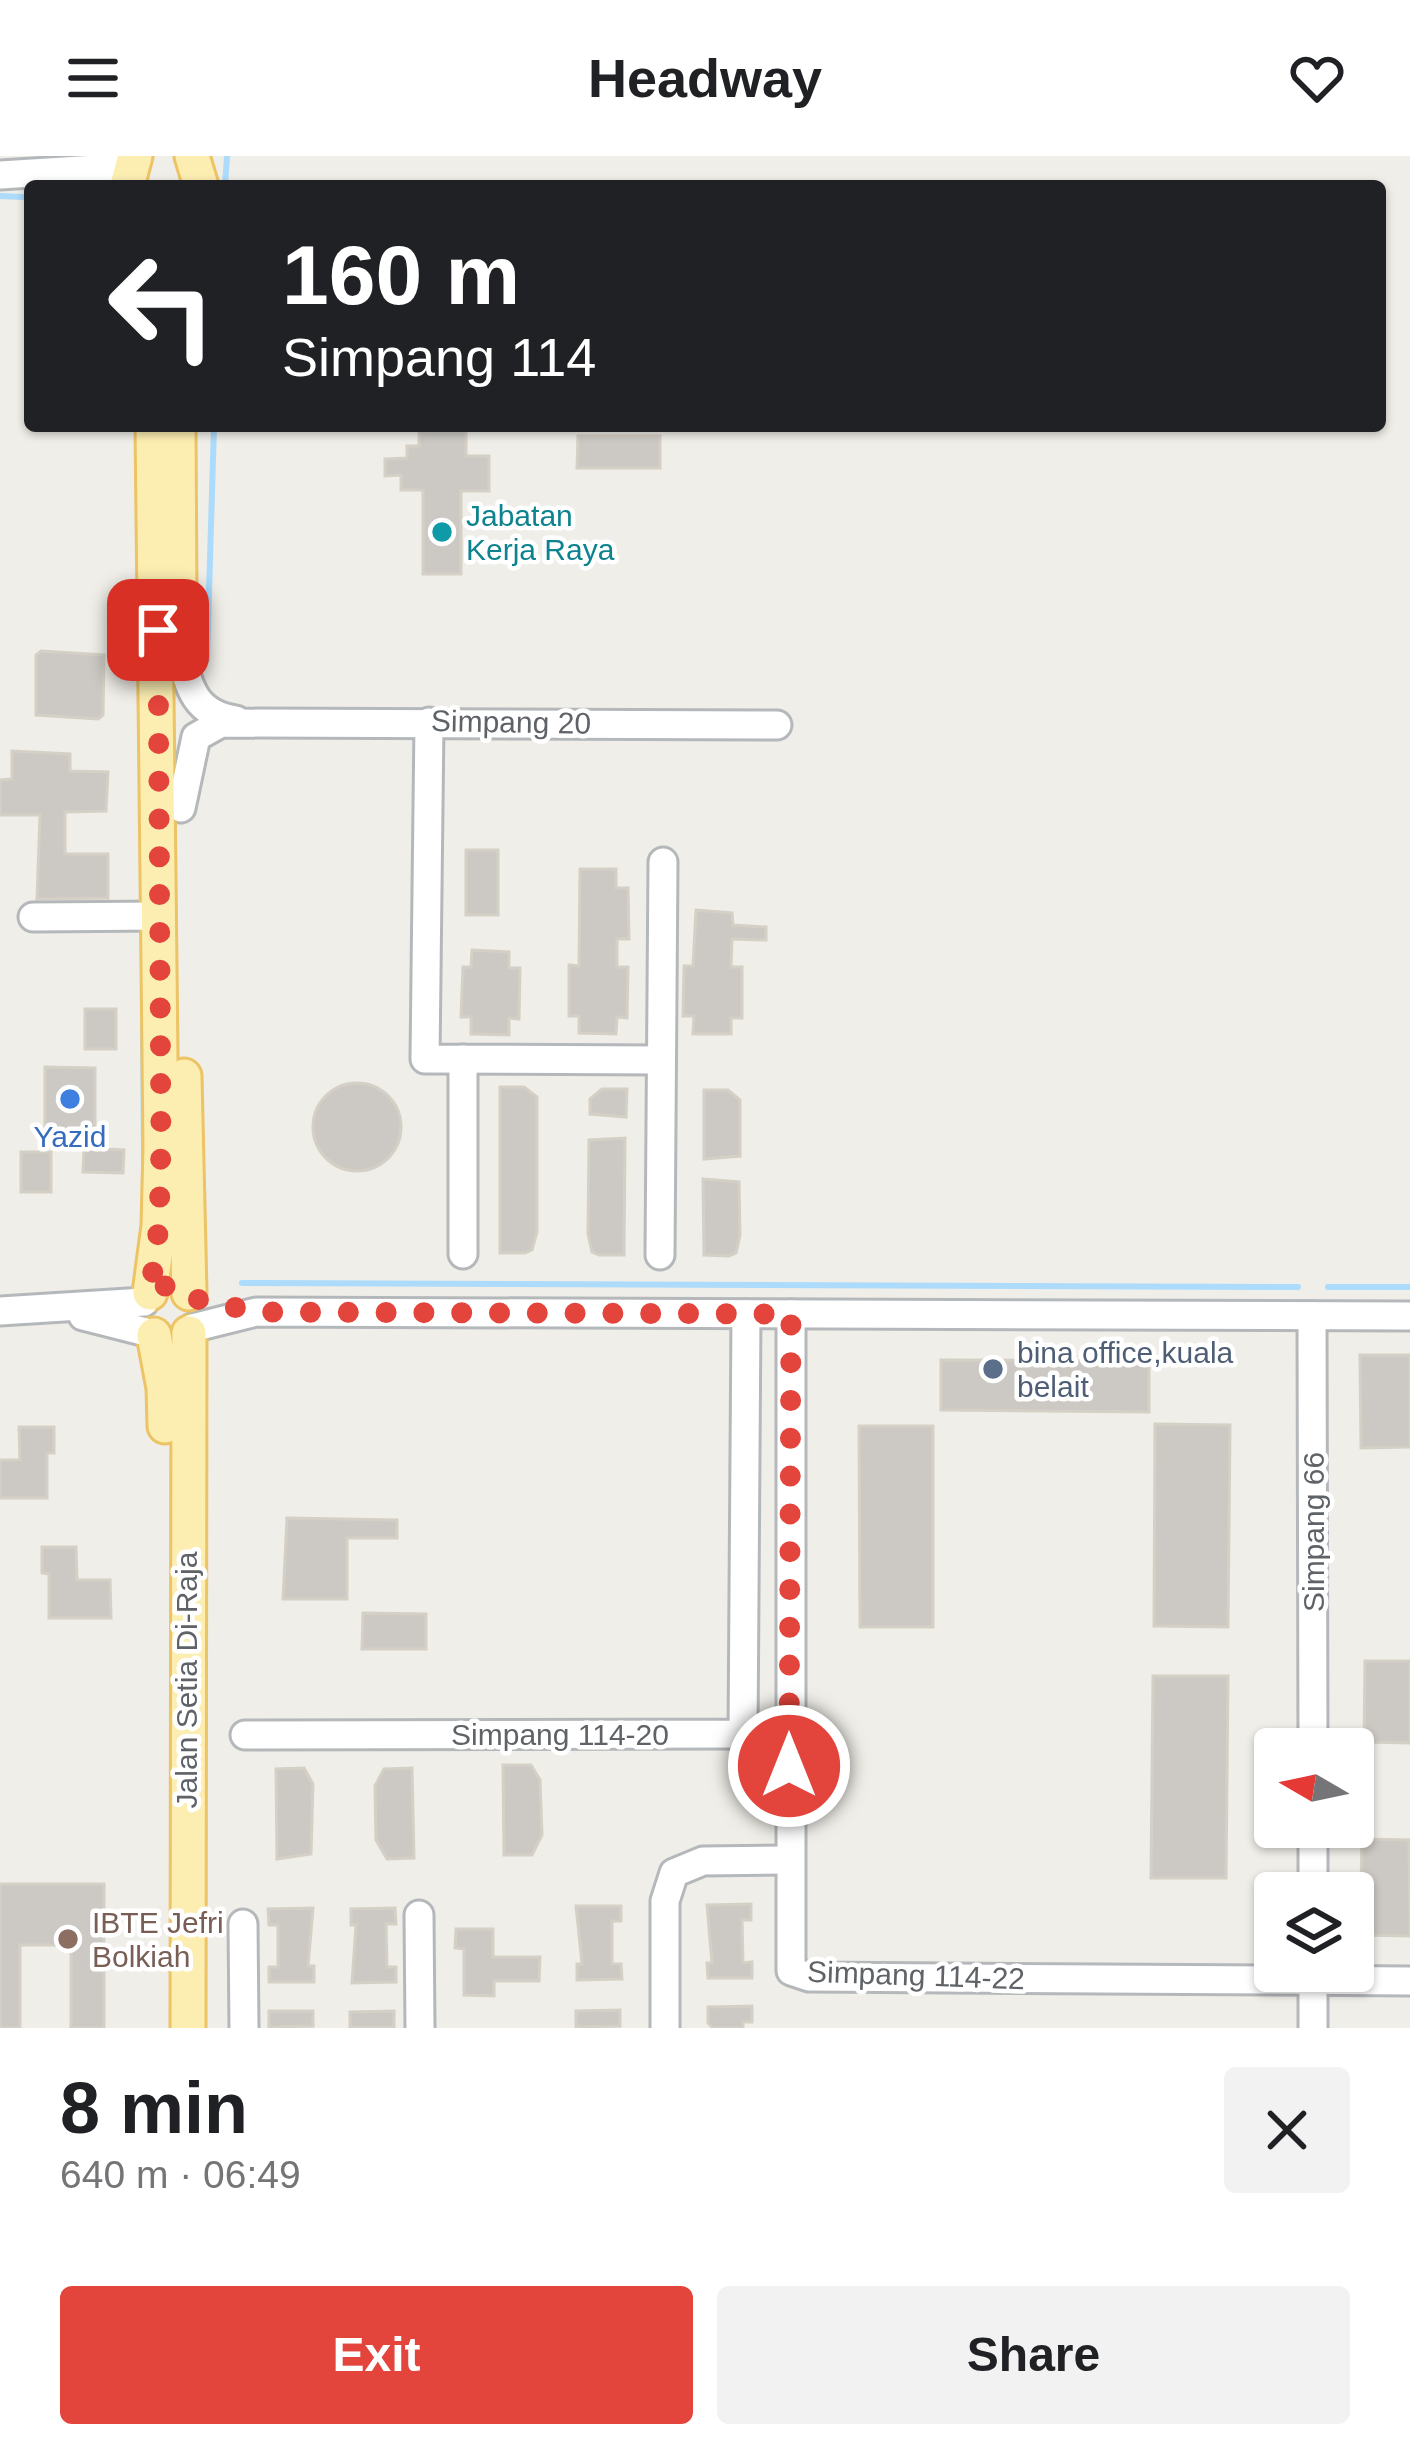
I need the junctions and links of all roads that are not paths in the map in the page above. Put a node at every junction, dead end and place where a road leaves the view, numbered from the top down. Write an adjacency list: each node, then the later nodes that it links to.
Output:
1 (135, 156): 2 (street)
2 (0, 178)
3 (153, 432): 11 (main road, Jalan Setia Di-Raja)
4 (178, 432): 5 (main road, Jalan Setia Di-Raja)
5 (180, 652): 6 (street); 9 (main road, Jalan Setia Di-Raja)
6 (246, 722): 7 (street, Simpang 20); 9 (street)
7 (429, 722): 8 (street, Simpang 20); 13 (street)
8 (776, 725)
9 (181, 808): 18 (main road, Jalan Setia Di-Raja)
10 (663, 862): 14 (street)
11 (161, 916): 12 (street); 21 (main road, Jalan Setia Di-Raja)
12 (33, 917)
13 (463, 1059): 14 (street); 15 (street)
14 (661, 1060): 16 (street)
15 (463, 1254)
16 (660, 1255)
17 (0, 1311): 21 (street)
18 (190, 1313): 19 (street); 21 (main road); 21 (main road); 34 (main road, Jalan Setia Di-Raja)
19 (746, 1314): 20 (street); 25 (street, Simpang 114-20)
20 (791, 1314): 22 (street); 26 (street, Simpang 114-22)
21 (149, 1316): 33 (main road, Jalan Setia Di-Raja)
22 (1312, 1316): 23 (street); 24 (street, Simpang 66)
23 (1410, 1316)
24 (1313, 1728)
25 (245, 1735)
26 (788, 1859): 29 (street, Simpang 114-22); 37 (street)
27 (419, 1915): 36 (street)
28 (243, 1924): 35 (street)
29 (1254, 1976)
30 (1374, 1980): 31 (street, Simpang 114-22)
31 (1410, 1982)
32 (1313, 1992): 38 (street)
33 (168, 2028)
34 (188, 2028)
35 (244, 2028)
36 (420, 2028)
37 (665, 2028)
38 (1313, 2028)

